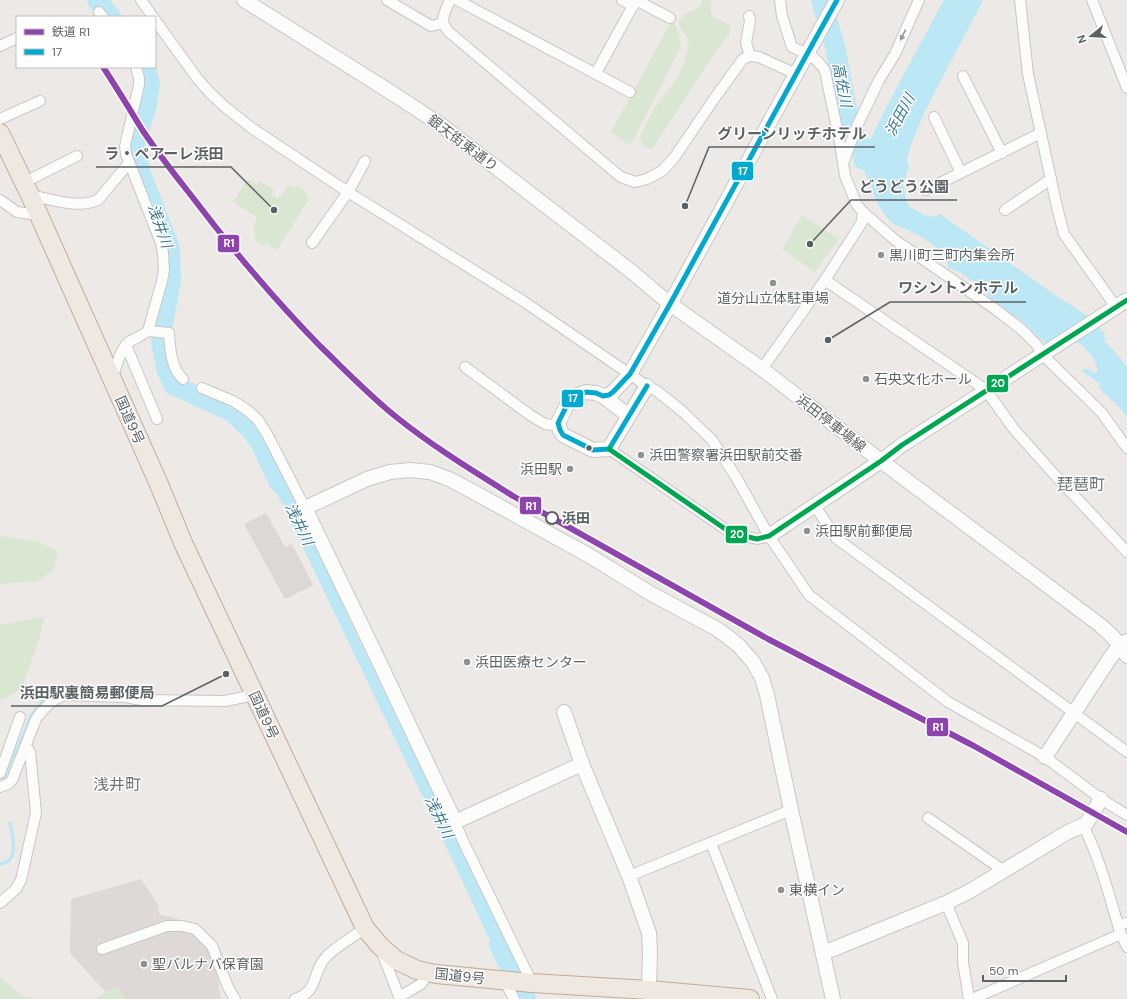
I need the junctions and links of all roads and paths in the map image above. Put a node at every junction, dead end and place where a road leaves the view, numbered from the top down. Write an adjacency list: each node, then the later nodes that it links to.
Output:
1 (141, 0): 13 (street)
2 (244, 0): 49 (street, 銀天街東通り)
3 (387, 0): 17 (street)
4 (450, 0): 17 (street)
5 (457, 0): 23 (street)
6 (622, 0): 11 (street)
7 (780, 0): 20 (street)
8 (919, 0): 37 (street, one-way to 37)
9 (1020, 0): 31 (street)
10 (1092, 0): 26 (street)
11 (635, 2): 15 (street); 23 (street)
12 (835, 5): 20 (street)
13 (152, 16)
14 (749, 16): 21 (street)
15 (670, 18)
16 (156, 21): 42 (street)
17 (443, 23): 21 (street)
18 (16, 38): 19 (street)
19 (0, 46)
20 (807, 54): 24 (street); 37 (street)
21 (750, 56): 24 (street)
22 (136, 68): 36 (street)
23 (596, 74): 27 (street)
24 (796, 74): 49 (street)
25 (963, 76): 33 (street)
26 (1127, 88)
27 (630, 92)
28 (40, 101): 30 (street)
29 (934, 117): 38 (street)
30 (0, 120)
31 (1041, 133): 33 (street); 39 (street)
32 (2, 140): 40 (highway, 国道9号)
33 (1002, 153): 38 (street)
34 (77, 156): 40 (street)
35 (365, 161): 42 (street)
36 (129, 163): 40 (street); 51 (street)
37 (843, 163): 45 (street)
38 (961, 173): 41 (street)
39 (1051, 180): 44 (street); 50 (street)
40 (26, 189): 46 (highway, 国道9号)
41 (926, 190)
42 (348, 192): 47 (street); 56 (street)
43 (0, 200): 46 (street)
44 (1005, 210)
45 (863, 212): 48 (street); 53 (street)
46 (38, 215): 57 (highway, 国道9号)
47 (312, 243)
48 (825, 280): 55 (street); 61 (street)
49 (670, 304): 55 (street, 浜田停車場線); 56 (street)
50 (1121, 304): 53 (street)
51 (152, 331): 52 (street); 58 (street)
52 (126, 345): 57 (street); 64 (street)
53 (1046, 353): 61 (street); 66 (street)
54 (466, 367): 65 (street)
55 (762, 369): 68 (street, 浜田停車場線)
56 (630, 374): 59 (street); 62 (street)
57 (112, 379): 74 (highway, 国道9号)
58 (183, 379)
59 (647, 386): 63 (street); 71 (street)
60 (202, 388): 70 (street)
61 (986, 390): 68 (street); 72 (street)
62 (603, 396): 63 (street); 65 (street)
63 (629, 416): 67 (street)
64 (156, 419)
65 (559, 426): 67 (street)
66 (1127, 448)
67 (609, 449): 71 (street)
68 (881, 461): 69 (street); 73 (street, 浜田停車場線)
69 (815, 506): 71 (street); 76 (street)
70 (305, 508): 85 (street); 88 (street)
71 (769, 536): 80 (street)
72 (1127, 552)
73 (1125, 647): 76 (street)
74 (254, 695): 78 (street); 96 (highway, 国道9号)
75 (564, 712): 81 (street)
76 (1074, 713): 79 (street); 80 (street)
77 (20, 717): 82 (street)
78 (26, 746): 83 (street); 93 (street)
79 (1127, 752)
80 (1045, 757): 84 (street)
81 (582, 764): 88 (street); 92 (street)
82 (0, 773)
83 (0, 787)
84 (1101, 799): 86 (street); 89 (street)
85 (791, 810): 90 (street); 100 (street)
86 (1127, 815)
87 (928, 818): 91 (street)
88 (455, 822): 102 (street)
89 (1083, 825): 91 (street); 95 (street)
90 (711, 843): 92 (street); 109 (street)
91 (1004, 871): 94 (street)
92 (629, 876): 103 (street)
93 (0, 903)
94 (946, 903): 100 (street); 111 (street)
95 (1122, 927): 98 (street); 111 (street)
96 (365, 928): 97 (highway, 国道9号); 106 (street)
97 (380, 946): 101 (highway, 国道9号); 104 (street)
98 (1127, 947)
99 (102, 949): 105 (street)
100 (822, 952): 110 (street)
101 (429, 972): 102 (highway, 国道9号); 104 (street)
102 (518, 982): 103 (highway, 国道9号); 107 (street)
103 (649, 990): 108 (highway, 国道9号)
104 (399, 998)
105 (235, 999)
106 (295, 999)
107 (514, 999)
108 (750, 999)
109 (772, 999)
110 (833, 999)
111 (970, 999)

